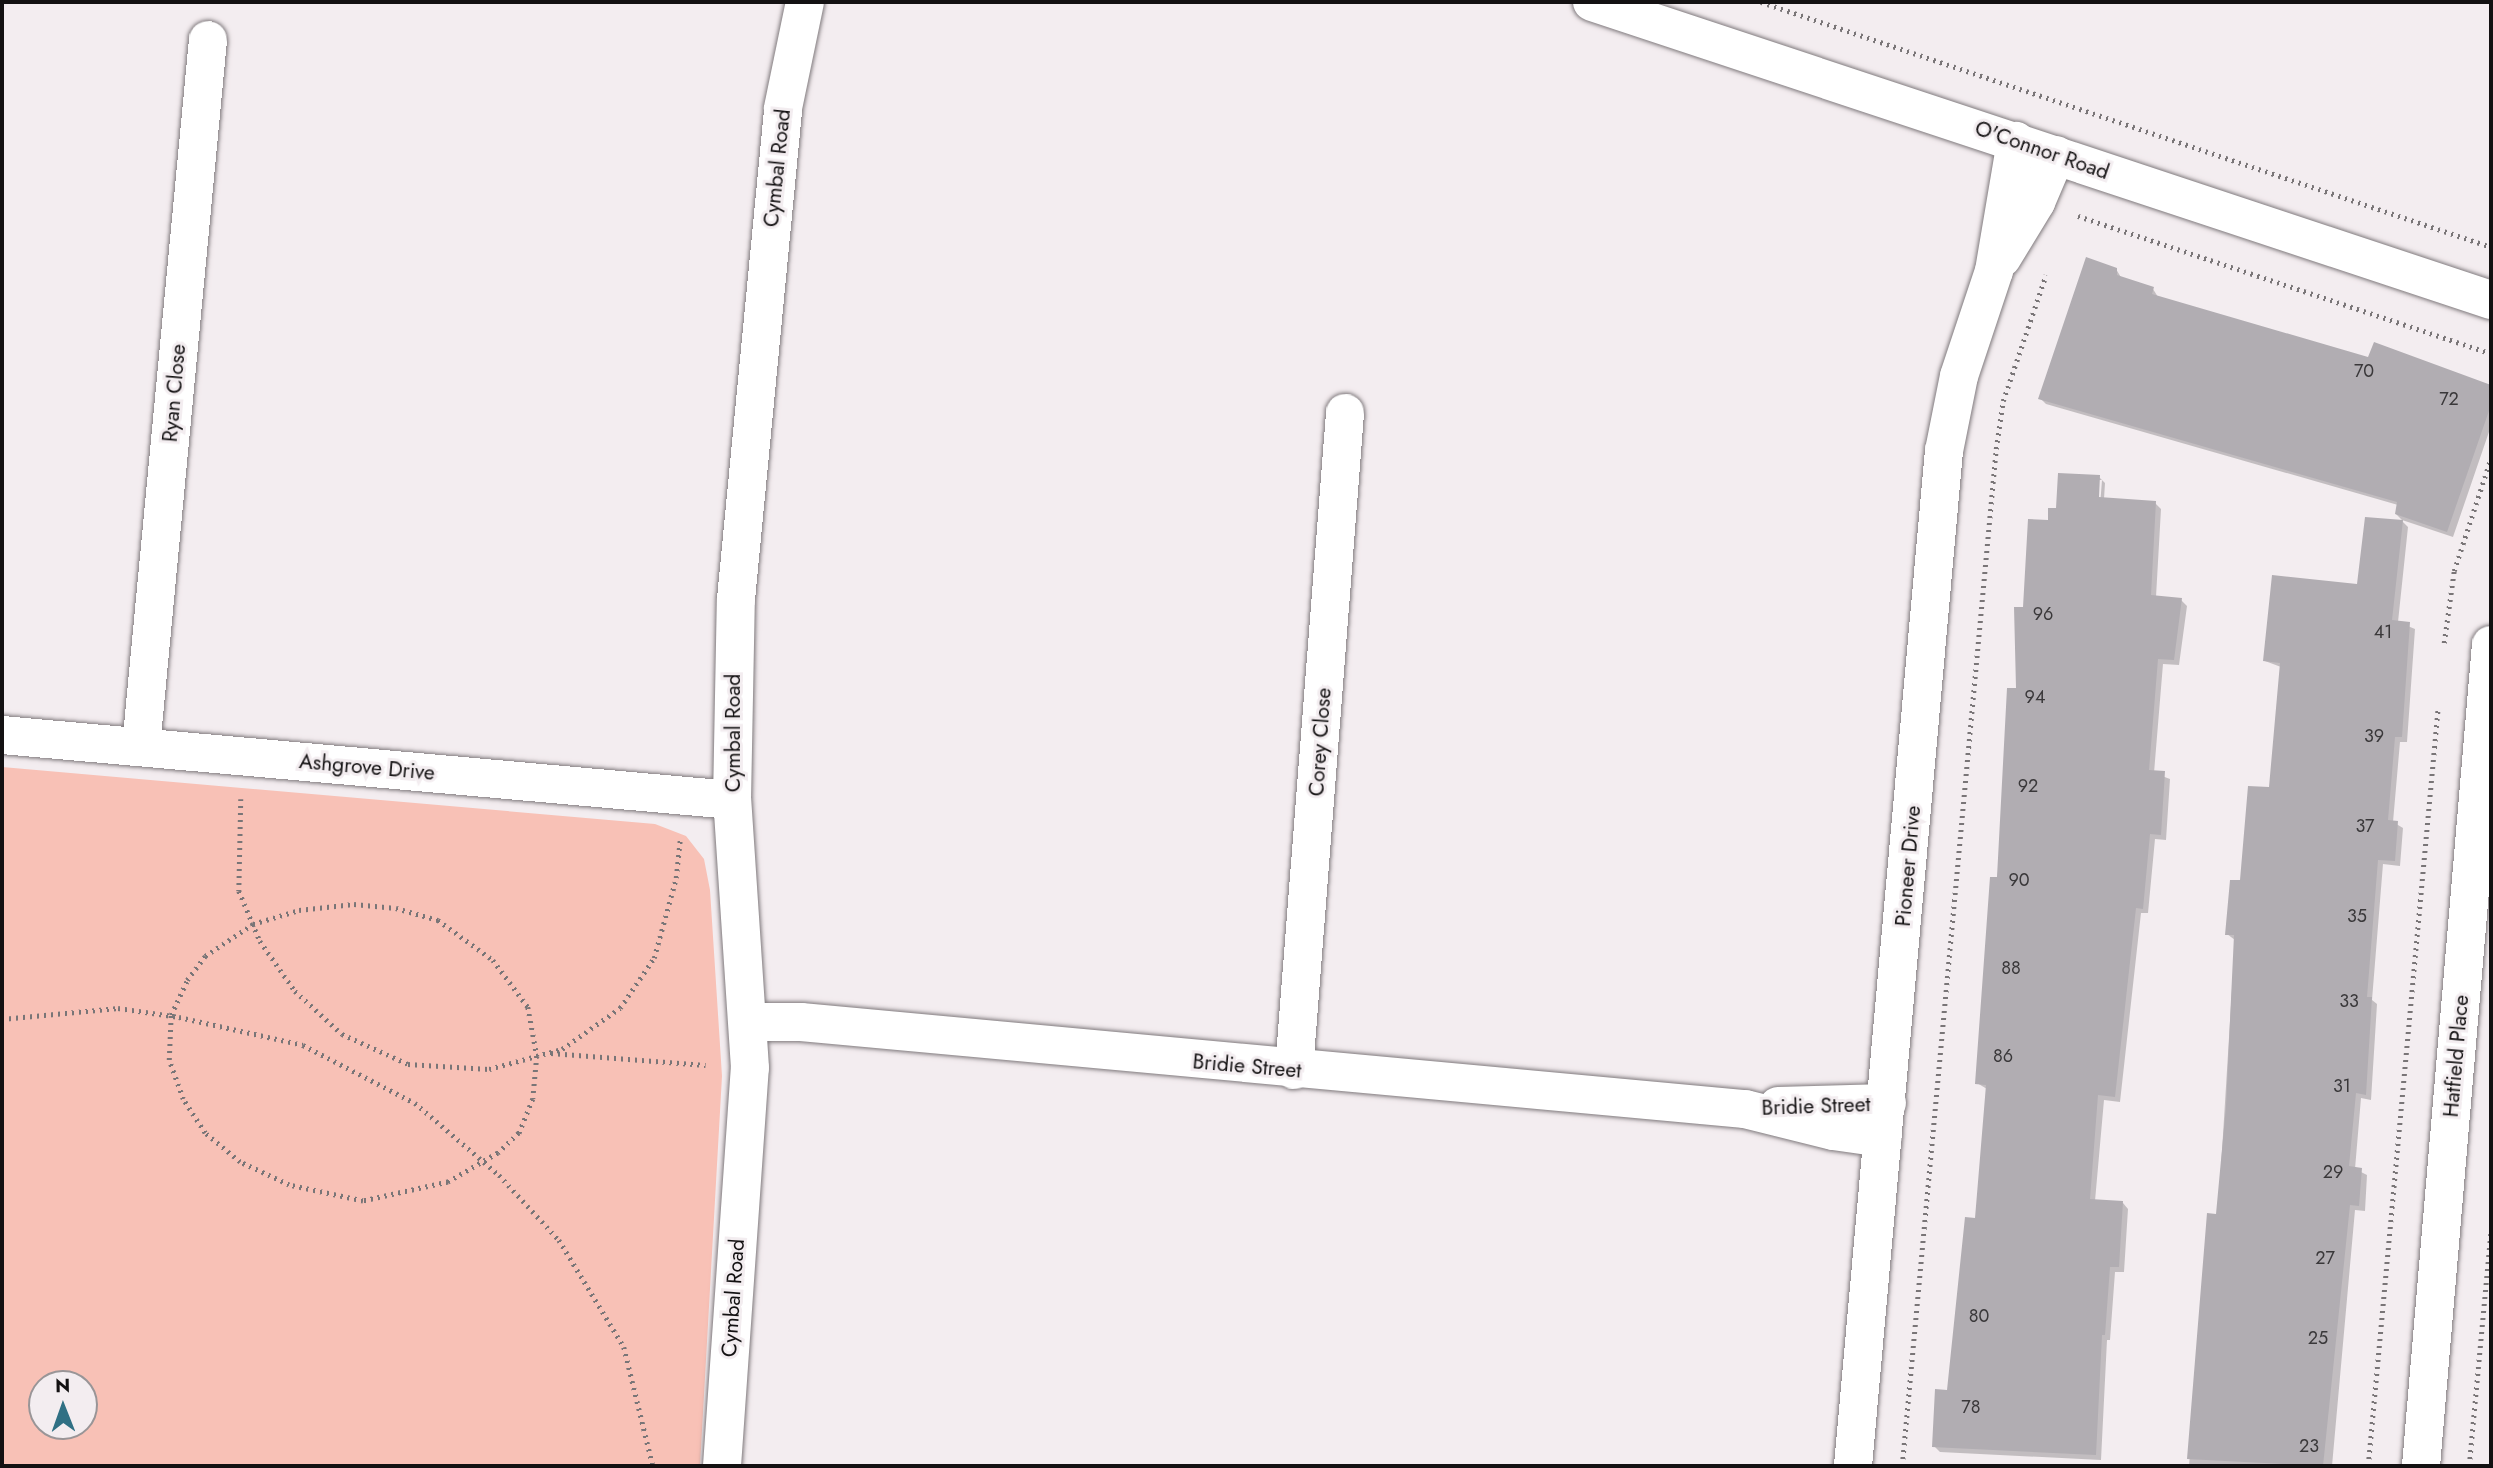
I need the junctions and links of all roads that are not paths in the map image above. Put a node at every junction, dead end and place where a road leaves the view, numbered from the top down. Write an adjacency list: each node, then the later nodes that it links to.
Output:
1 (805, 2): 12 (street, Cymbal Road)
2 (1592, 2): 4 (street, O'Connor Road)
3 (208, 40): 11 (street, Ryan Close)
4 (2016, 141): 5 (street, O'Connor Road); 6 (street, Pioneer Drive)
5 (2056, 155): 6 (street, Pioneer Drive); 7 (street, O'Connor Road)
6 (1994, 271): 15 (street, Pioneer Drive)
7 (2491, 300)
8 (1345, 413): 14 (street, Corey Close)
9 (2491, 645): 18 (street, Hatfield Place)
10 (2, 735): 11 (street, Ashgrove Drive)
11 (141, 747): 12 (street, Ashgrove Drive)
12 (732, 800): 13 (street, Cymbal Road)
13 (750, 1023): 14 (street, Bridie Street); 16 (street, Cymbal Road)
14 (1294, 1070): 15 (street, Bridie Street)
15 (1885, 1121): 17 (street, Pioneer Drive)
16 (722, 1466)
17 (1853, 1466)
18 (2421, 1466)

